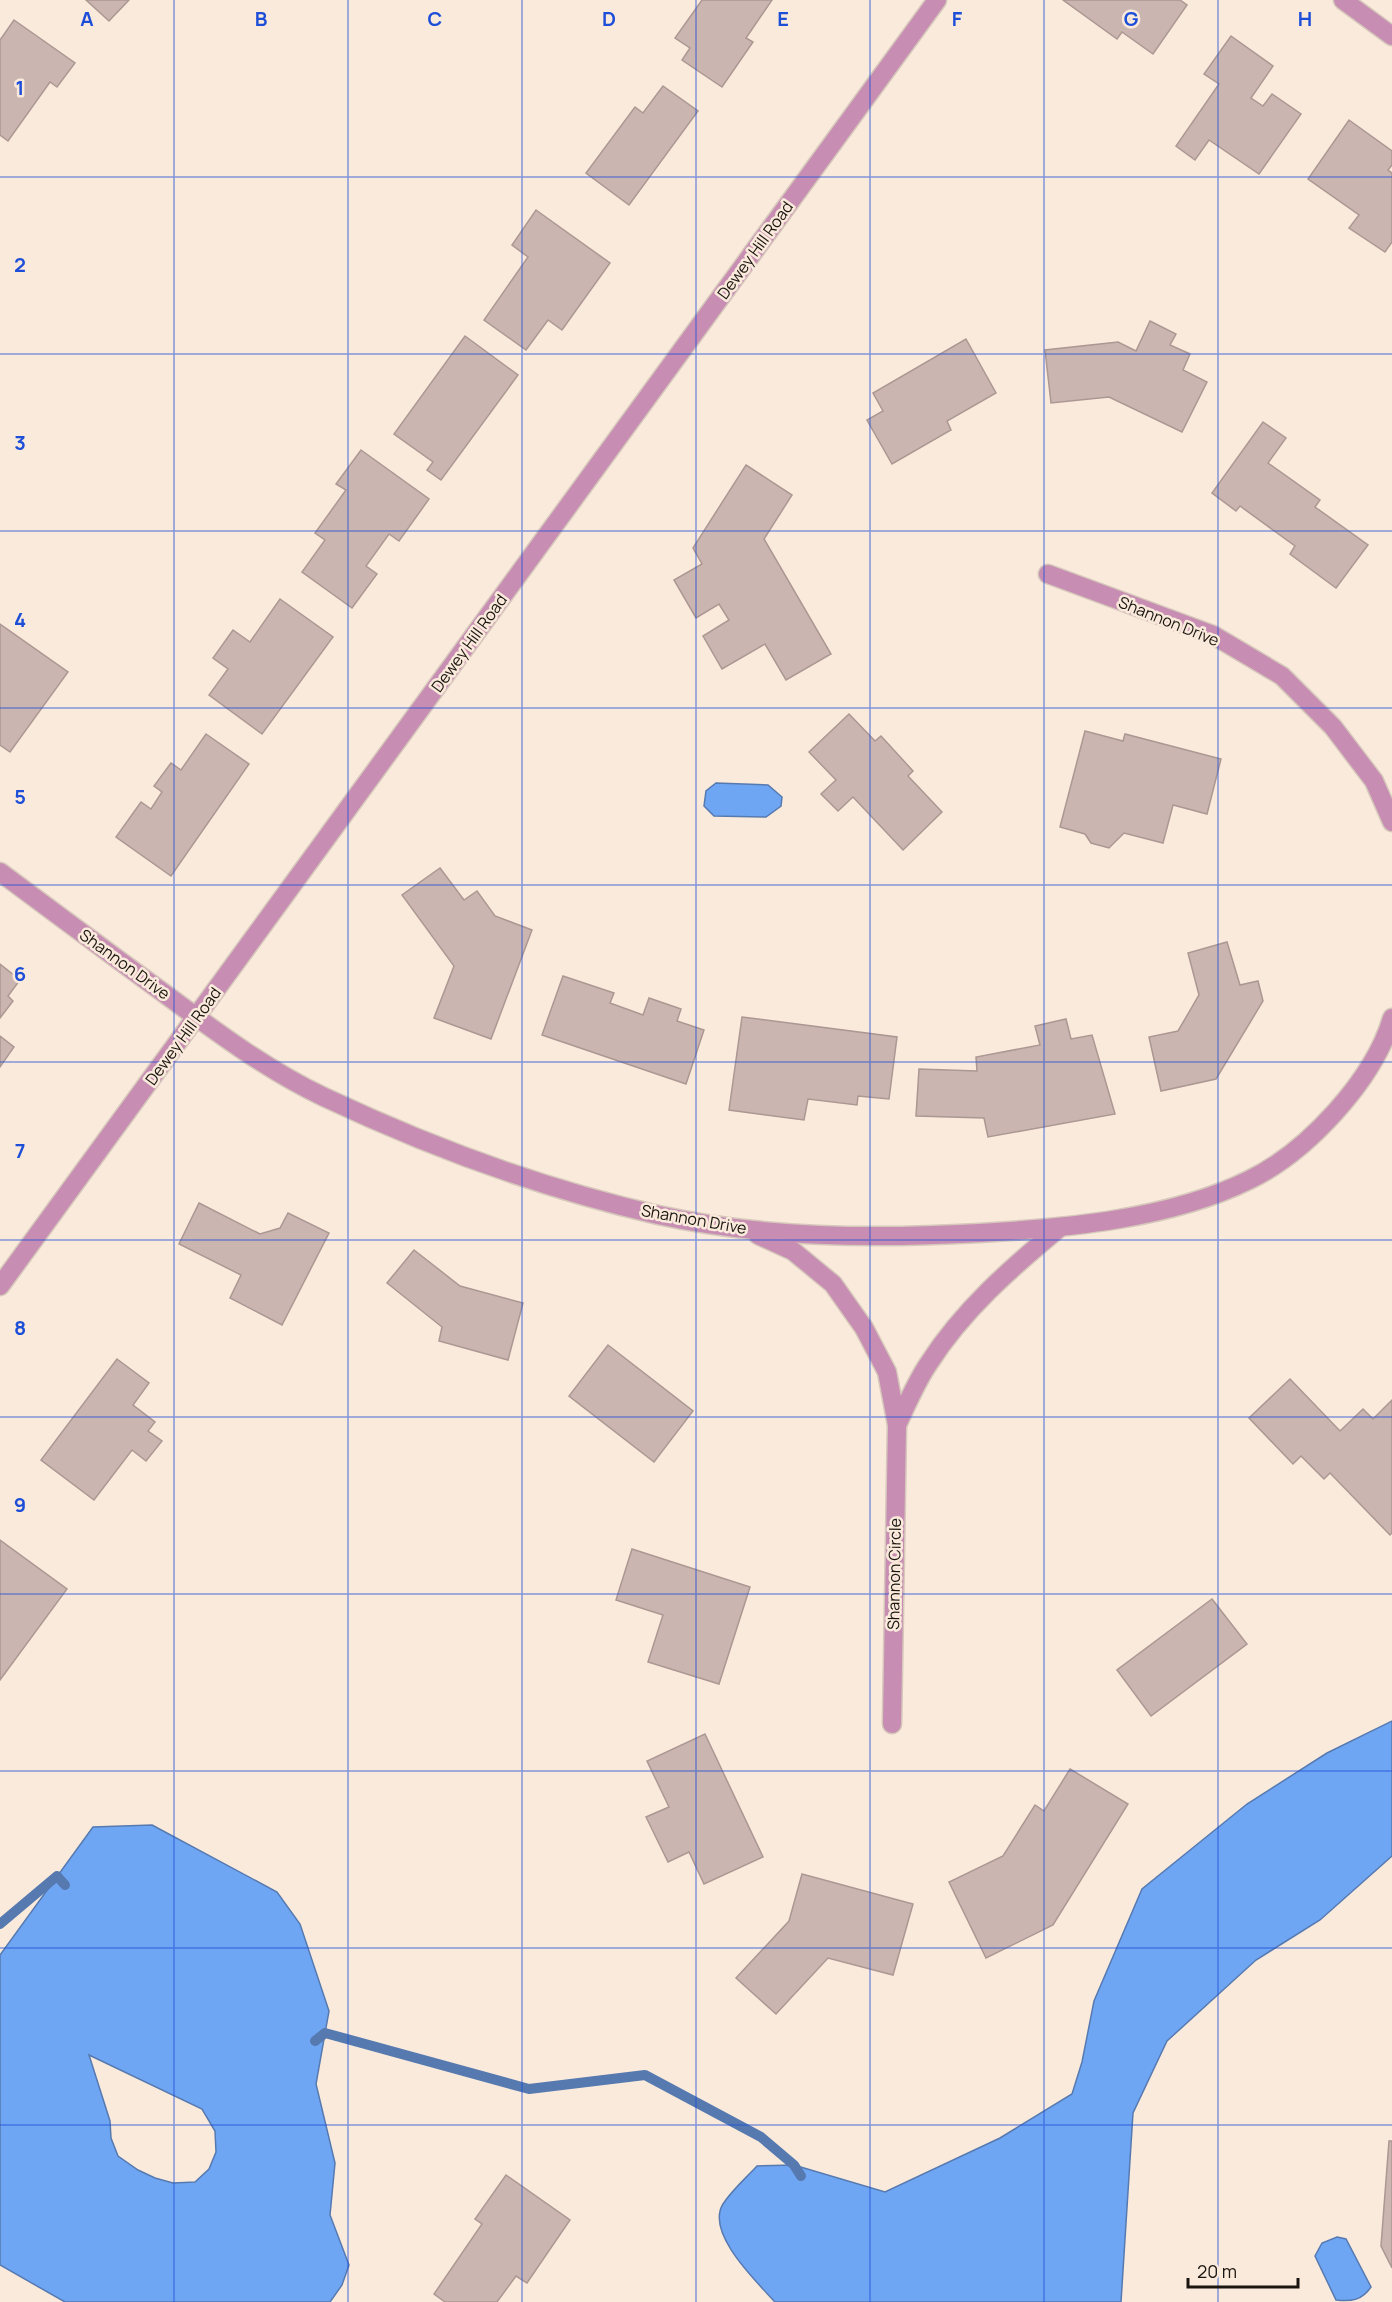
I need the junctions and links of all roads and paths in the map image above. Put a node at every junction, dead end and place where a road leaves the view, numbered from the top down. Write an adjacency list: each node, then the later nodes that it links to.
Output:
1 (937, 0): 7 (street, Dewey Hill Road)
2 (1343, 0): 3 (street)
3 (1392, 36)
4 (1047, 574): 5 (street, Shannon Drive)
5 (1392, 822)
6 (0, 873): 7 (street, Shannon Drive)
7 (196, 1017): 9 (street, Shannon Drive); 11 (street, Dewey Hill Road)
8 (1392, 1018): 10 (street, Shannon Drive)
9 (746, 1229): 10 (street, Shannon Drive); 12 (street, Shannon Circle)
10 (1058, 1229): 12 (street, Shannon Circle)
11 (0, 1286)
12 (897, 1425): 13 (street, Shannon Circle)
13 (892, 1724)

